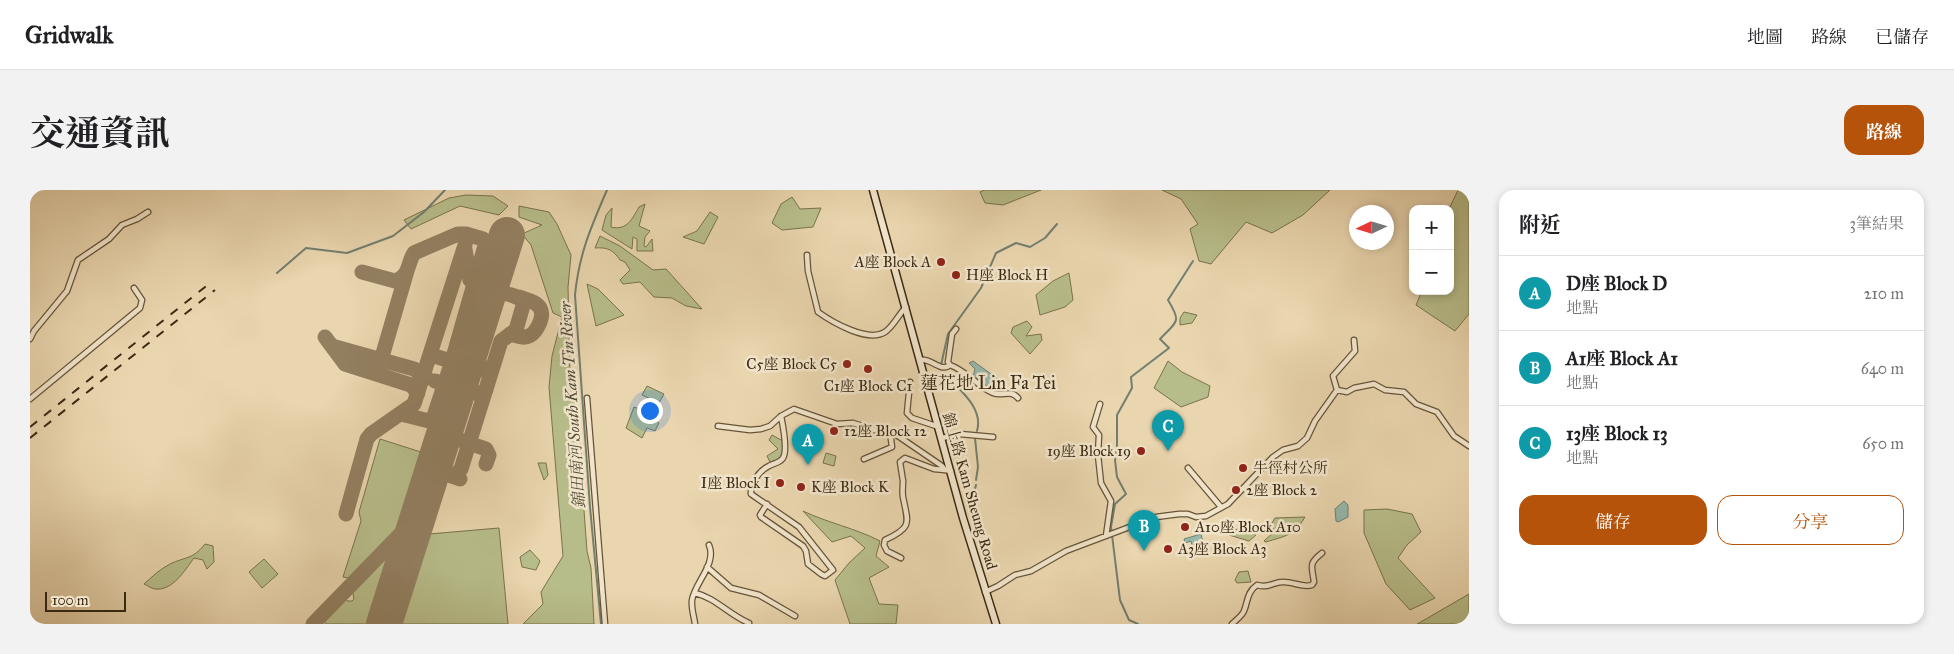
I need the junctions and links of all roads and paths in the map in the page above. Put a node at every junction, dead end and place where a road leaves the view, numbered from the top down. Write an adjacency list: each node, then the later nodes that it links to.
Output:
1 (873, 190): 5 (main road, 錦上路 Kam Sheung Road)
2 (148, 212): 7 (street)
3 (807, 255): 5 (street)
4 (134, 288): 15 (street)
5 (906, 307): 9 (main road, 錦上路 Kam Sheung Road)
6 (956, 329): 10 (street)
7 (30, 339)
8 (1354, 340): 12 (street)
9 (920, 360): 10 (street); 19 (main road, 錦上路 Kam Sheung Road)
10 (950, 365): 14 (street)
11 (910, 382): 19 (street)
12 (1337, 390): 23 (street); 28 (street)
13 (587, 398): 38 (street)
14 (1018, 398)
15 (30, 399)
16 (1100, 404): 29 (street)
17 (781, 416): 18 (street); 20 (street); 27 (street)
18 (718, 426)
19 (939, 426): 22 (main road, 錦上路 Kam Sheung Road)
20 (890, 432): 24 (street); 26 (street)
21 (993, 437): 22 (street)
22 (942, 438): 26 (main road, 錦上路 Kam Sheung Road)
23 (1469, 446)
24 (864, 459)
25 (1188, 468): 28 (street)
26 (948, 471): 32 (street); 34 (main road, 錦上路 Kam Sheung Road)
27 (767, 504): 27 (street)
28 (1221, 507): 29 (street)
29 (1110, 535): 34 (street)
30 (709, 545): 33 (street)
31 (1322, 553): 41 (street)
32 (901, 558)
33 (707, 567): 35 (street); 36 (street)
34 (985, 592): 40 (main road, 錦上路 Kam Sheung Road)
35 (695, 593): 37 (street); 39 (street)
36 (794, 616)
37 (749, 623)
38 (605, 624)
39 (694, 624)
40 (996, 624)
41 (1232, 624)

